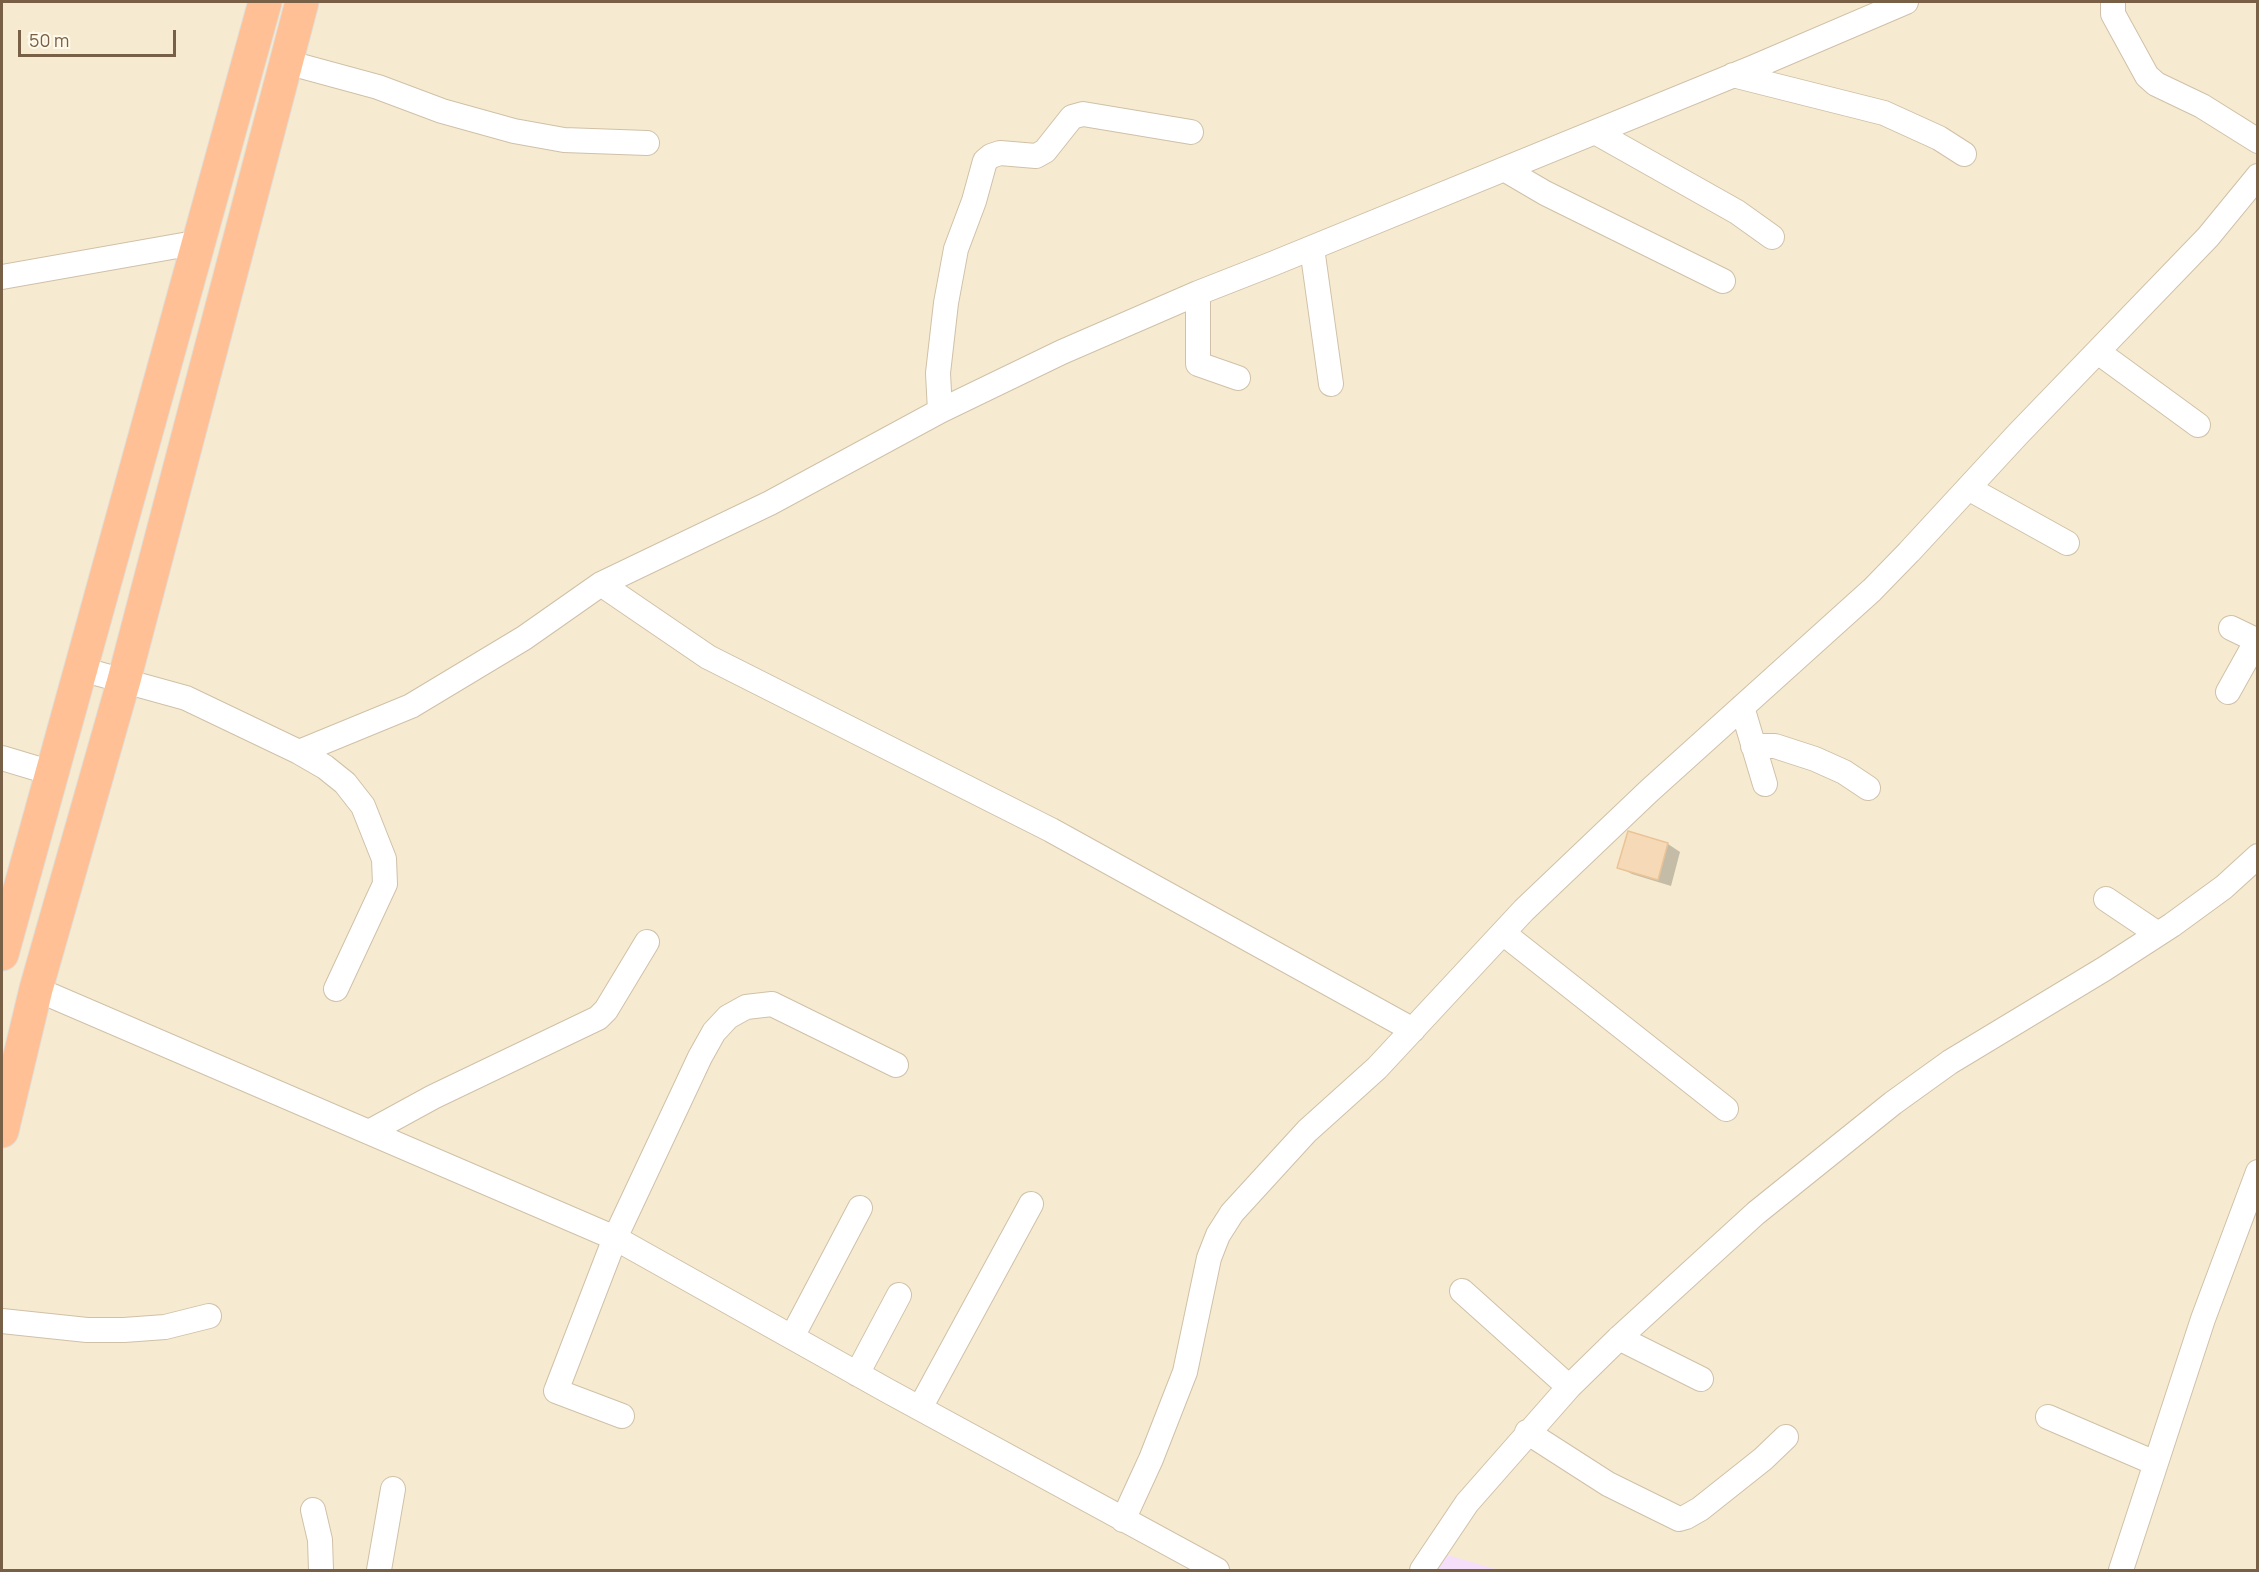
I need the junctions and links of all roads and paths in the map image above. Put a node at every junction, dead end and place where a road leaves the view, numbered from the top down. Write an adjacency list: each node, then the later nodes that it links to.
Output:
1 (265, 2): 15 (highway)
2 (302, 2): 5 (highway)
3 (1906, 2): 6 (street)
4 (2113, 2): 9 (street)
5 (286, 62): 10 (street); 31 (highway)
6 (1733, 75): 8 (street); 11 (street)
7 (1191, 132): 23 (street)
8 (1595, 132): 12 (street); 14 (street)
9 (2258, 141)
10 (646, 143)
11 (1964, 154)
12 (1504, 169): 16 (street); 18 (street)
13 (2258, 176): 20 (street)
14 (1772, 237)
15 (200, 242): 17 (street); 30 (highway)
16 (1312, 248): 19 (street); 22 (street)
17 (2, 277)
18 (1723, 281)
19 (1198, 293): 21 (street); 23 (street)
20 (2098, 352): 24 (street); 25 (street)
21 (1238, 378)
22 (1331, 384)
23 (940, 411): 27 (street)
24 (2198, 425)
25 (1968, 488): 26 (street); 33 (street)
26 (2067, 543)
27 (600, 584): 35 (street); 48 (street)
28 (2231, 628): 29 (street)
29 (2257, 640): 32 (street)
30 (81, 669): 31 (street); 37 (highway)
31 (124, 680): 35 (street); 47 (highway)
32 (2228, 693)
33 (1742, 707): 34 (street); 42 (street)
34 (1753, 746): 38 (street); 39 (street)
35 (299, 752): 46 (street)
36 (2, 758): 37 (street)
37 (52, 774): 45 (highway)
38 (1765, 784)
39 (1868, 788)
40 (2258, 856): 43 (street)
41 (2106, 899): 43 (street)
42 (1503, 933): 48 (street); 50 (street)
43 (2158, 934): 62 (street)
44 (647, 942): 52 (street)
45 (2, 953)
46 (336, 988)
47 (36, 989): 51 (highway); 52 (street)
48 (1413, 1030): 74 (street)
49 (896, 1065): 56 (street)
50 (1726, 1109)
51 (2, 1131)
52 (369, 1132): 56 (street)
53 (2258, 1172): 71 (street)
54 (1031, 1204): 66 (street)
55 (860, 1208): 61 (street)
56 (615, 1238): 61 (street); 67 (street)
57 (1462, 1291): 65 (street)
58 (899, 1295): 63 (street)
59 (209, 1316): 60 (street)
60 (2, 1321)
61 (792, 1337): 63 (street)
62 (1619, 1338): 64 (street); 65 (street)
63 (857, 1374): 66 (street)
64 (1701, 1379)
65 (1569, 1387): 69 (street)
66 (920, 1408): 74 (street)
67 (622, 1416)
68 (2048, 1417): 71 (street)
69 (1527, 1432): 70 (street); 78 (street)
70 (1786, 1437)
71 (2155, 1463): 79 (street)
72 (393, 1489): 76 (street)
73 (313, 1510): 75 (street)
74 (1123, 1520): 77 (street)
75 (321, 1570)
76 (379, 1570)
77 (1216, 1570)
78 (1422, 1570)
79 (2121, 1570)

